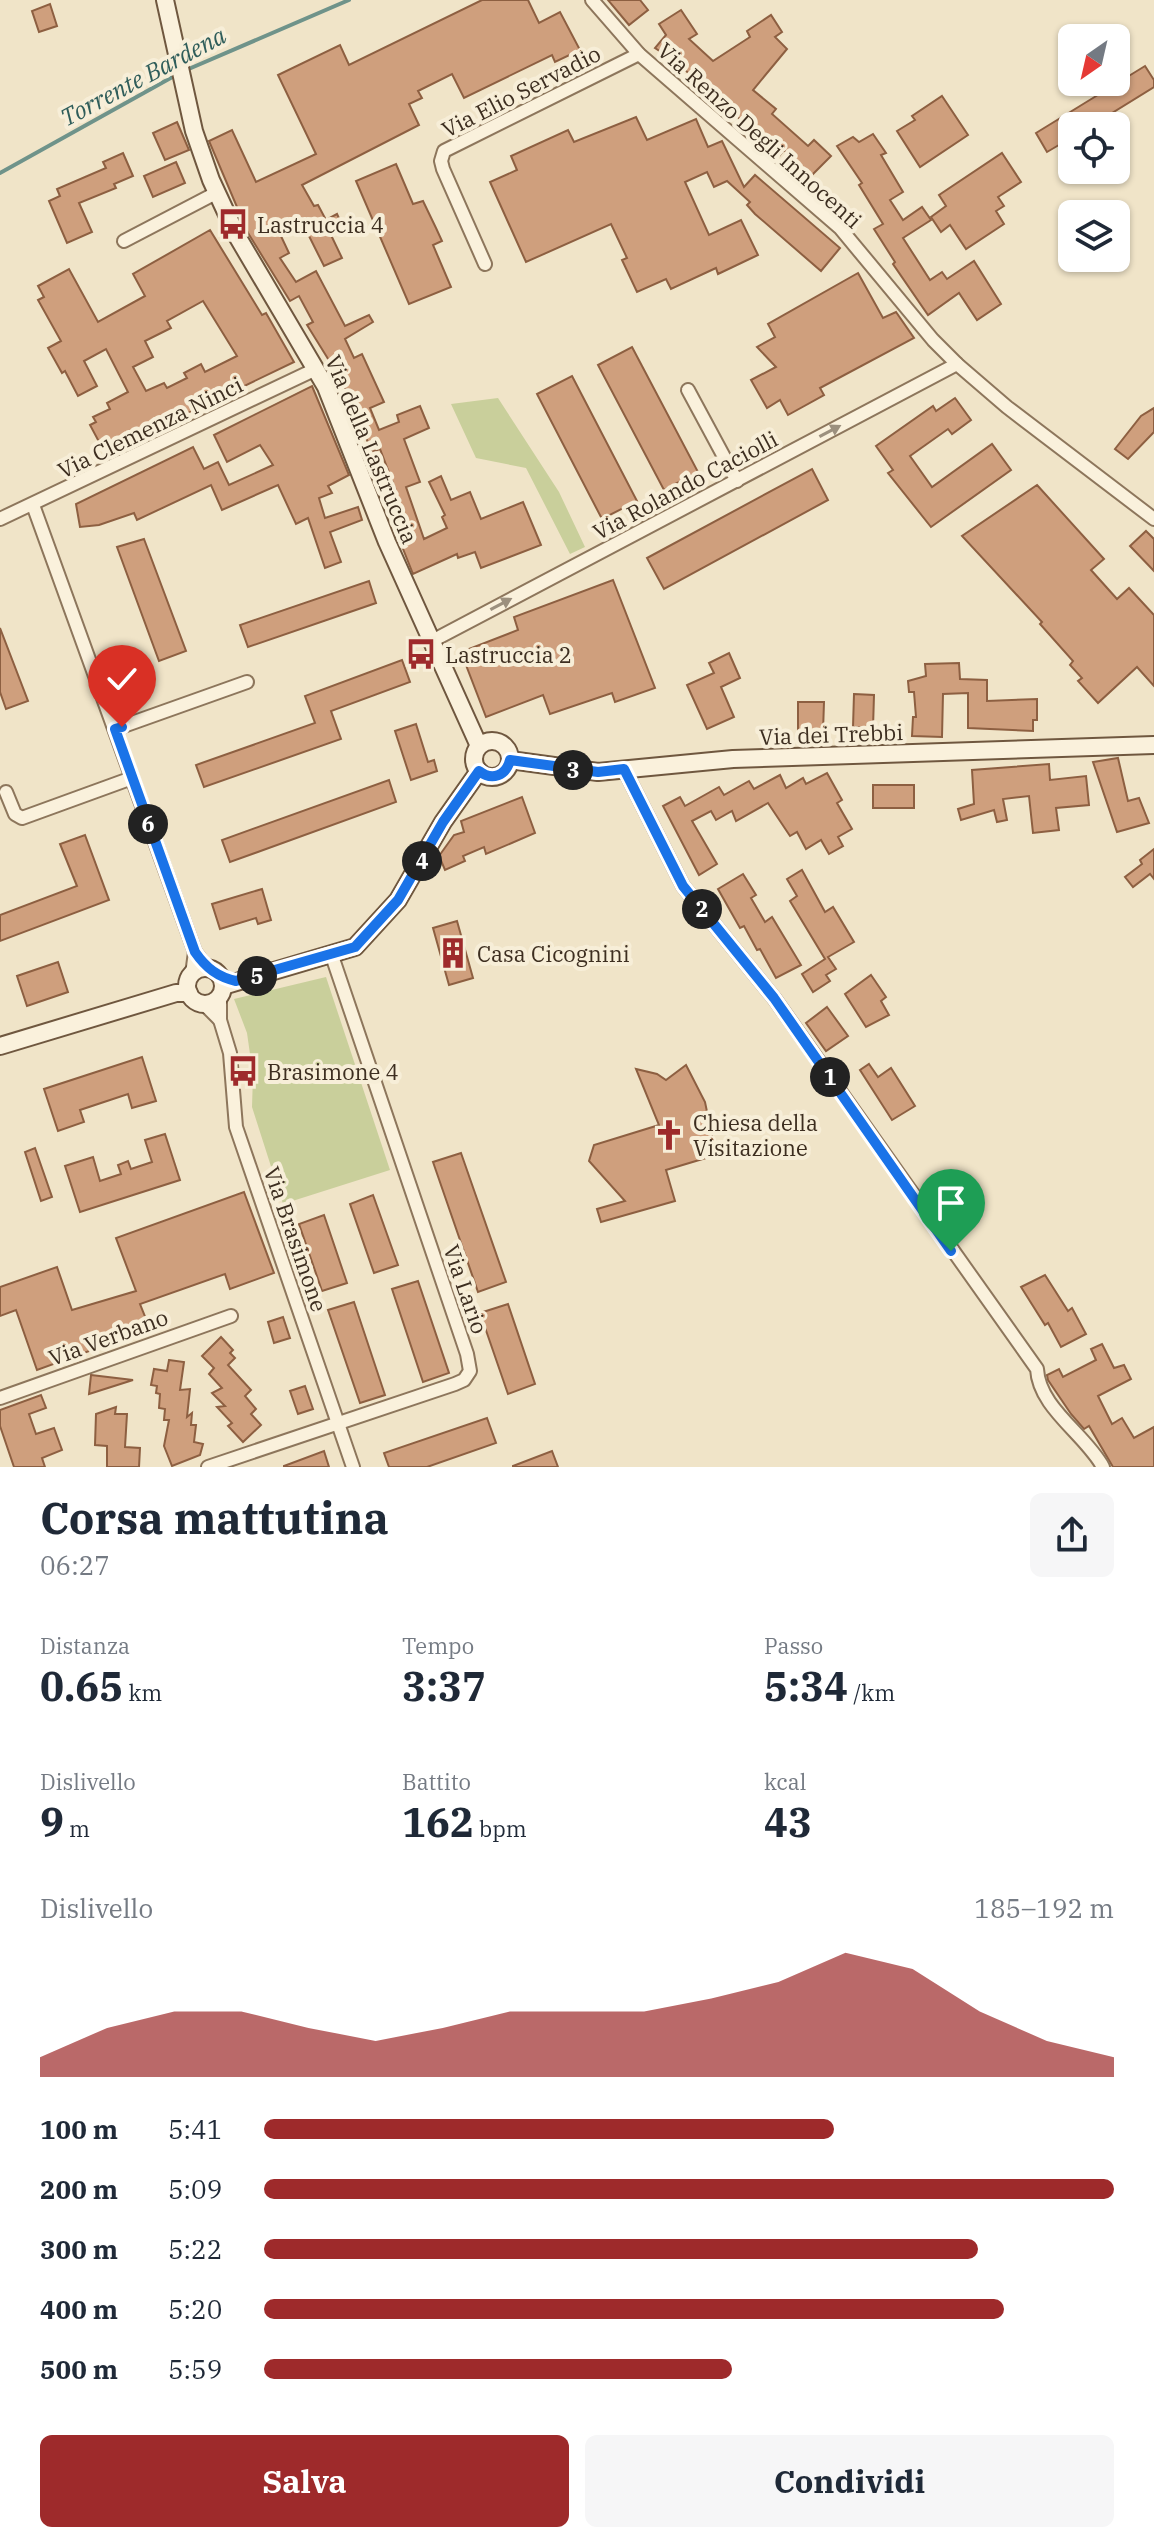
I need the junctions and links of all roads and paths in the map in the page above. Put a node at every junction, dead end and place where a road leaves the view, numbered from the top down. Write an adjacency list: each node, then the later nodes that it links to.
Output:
1 (165, 0): 4 (street, Via della Lastruccia)
2 (592, 0): 3 (street, Via Renzo Degli Innocenti)
3 (639, 54): 6 (street, Via Elio Servadio); 7 (street, Via Renzo Degli Innocenti)
4 (216, 193): 5 (street); 8 (street, Via della Lastruccia)
5 (124, 241)
6 (485, 264)
7 (957, 364): 10 (street, Via Rolando Caciolli, one-way to 7); 13 (street, Via Renzo Degli Innocenti)
8 (316, 369): 11 (street, Via Clemenza Ninci); 14 (street, Via della Lastruccia)
9 (688, 390): 10 (street)
10 (737, 481): 14 (street, Via Rolando Caciolli, one-way to 10)
11 (33, 505): 12 (street, Via Clemenza Ninci); 16 (street)
12 (0, 519)
13 (1154, 519)
14 (432, 641): 18 (street, Via della Lastruccia)
15 (247, 682): 16 (street)
16 (115, 729): 22 (street)
17 (1154, 745): 20 (street, Via dei Trebbi)
18 (479, 746): 19 (street); 21 (street)
19 (510, 760): 20 (street, Via dei Trebbi); 21 (street)
20 (624, 769): 32 (street)
21 (479, 771): 24 (street)
22 (132, 778): 23 (street); 25 (street)
23 (6, 792)
24 (331, 953): 25 (street); 29 (street, Via Lario)
25 (206, 986): 26 (street); 29 (street, Via Brasimone)
26 (0, 1046)
27 (231, 1316): 28 (street, Via Verbano)
28 (0, 1398)
29 (338, 1423): 30 (street, Via Lario); 31 (street, Via Brasimone)
30 (208, 1467)
31 (353, 1467)
32 (1103, 1467)

